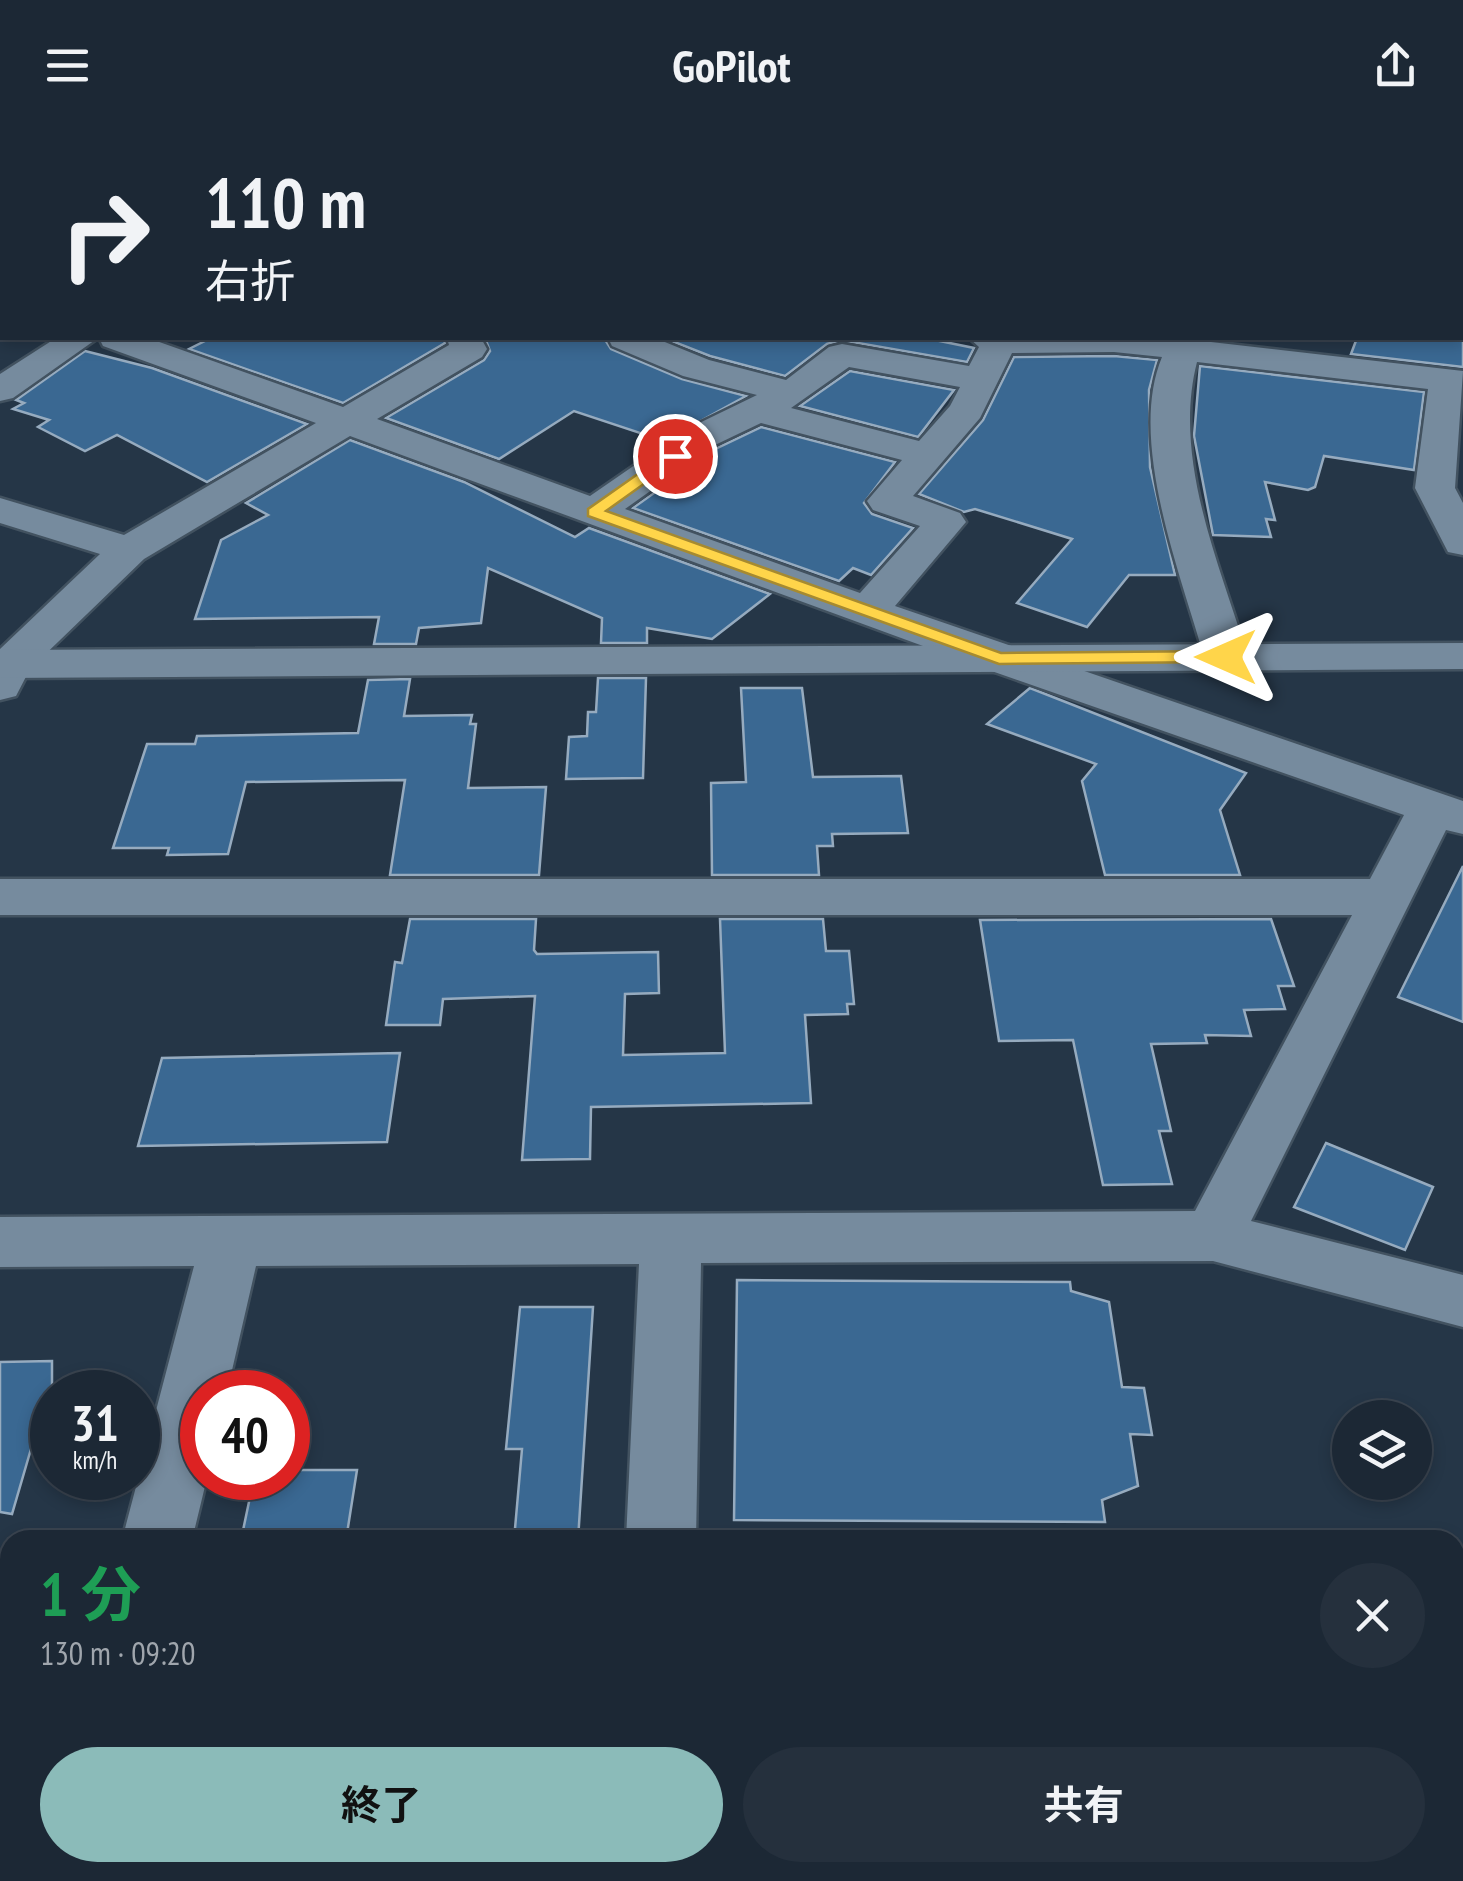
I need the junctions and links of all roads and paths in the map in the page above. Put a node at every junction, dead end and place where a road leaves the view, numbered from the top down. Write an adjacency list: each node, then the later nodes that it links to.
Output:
1 (77, 340): 9 (street)
2 (121, 340): 12 (street)
3 (465, 340): 12 (street)
4 (630, 340): 10 (street)
5 (993, 340): 6 (street); 7 (street)
6 (1192, 342): 8 (street); 20 (street)
7 (978, 380): 10 (street); 13 (street)
8 (1456, 382): 16 (street)
9 (0, 390)
10 (792, 392): 11 (street)
11 (756, 410): 13 (street); 15 (street)
12 (349, 424): 15 (street); 17 (street)
13 (928, 454): 18 (street)
14 (0, 510): 17 (street)
15 (594, 512): 18 (street)
16 (1463, 543)
17 (130, 550): 22 (street)
18 (866, 610): 21 (street)
19 (1463, 656): 20 (street)
20 (1226, 657): 21 (street)
21 (1001, 658): 22 (street); 23 (street)
22 (3, 672)
23 (1448, 812): 25 (street)
24 (0, 897): 25 (street)
25 (1388, 897): 26 (street)
26 (1213, 1236): 27 (street); 30 (street)
27 (672, 1239): 28 (street); 32 (street)
28 (232, 1241): 29 (street); 31 (street)
29 (0, 1242)
30 (1463, 1301)
31 (160, 1530)
32 (661, 1530)

